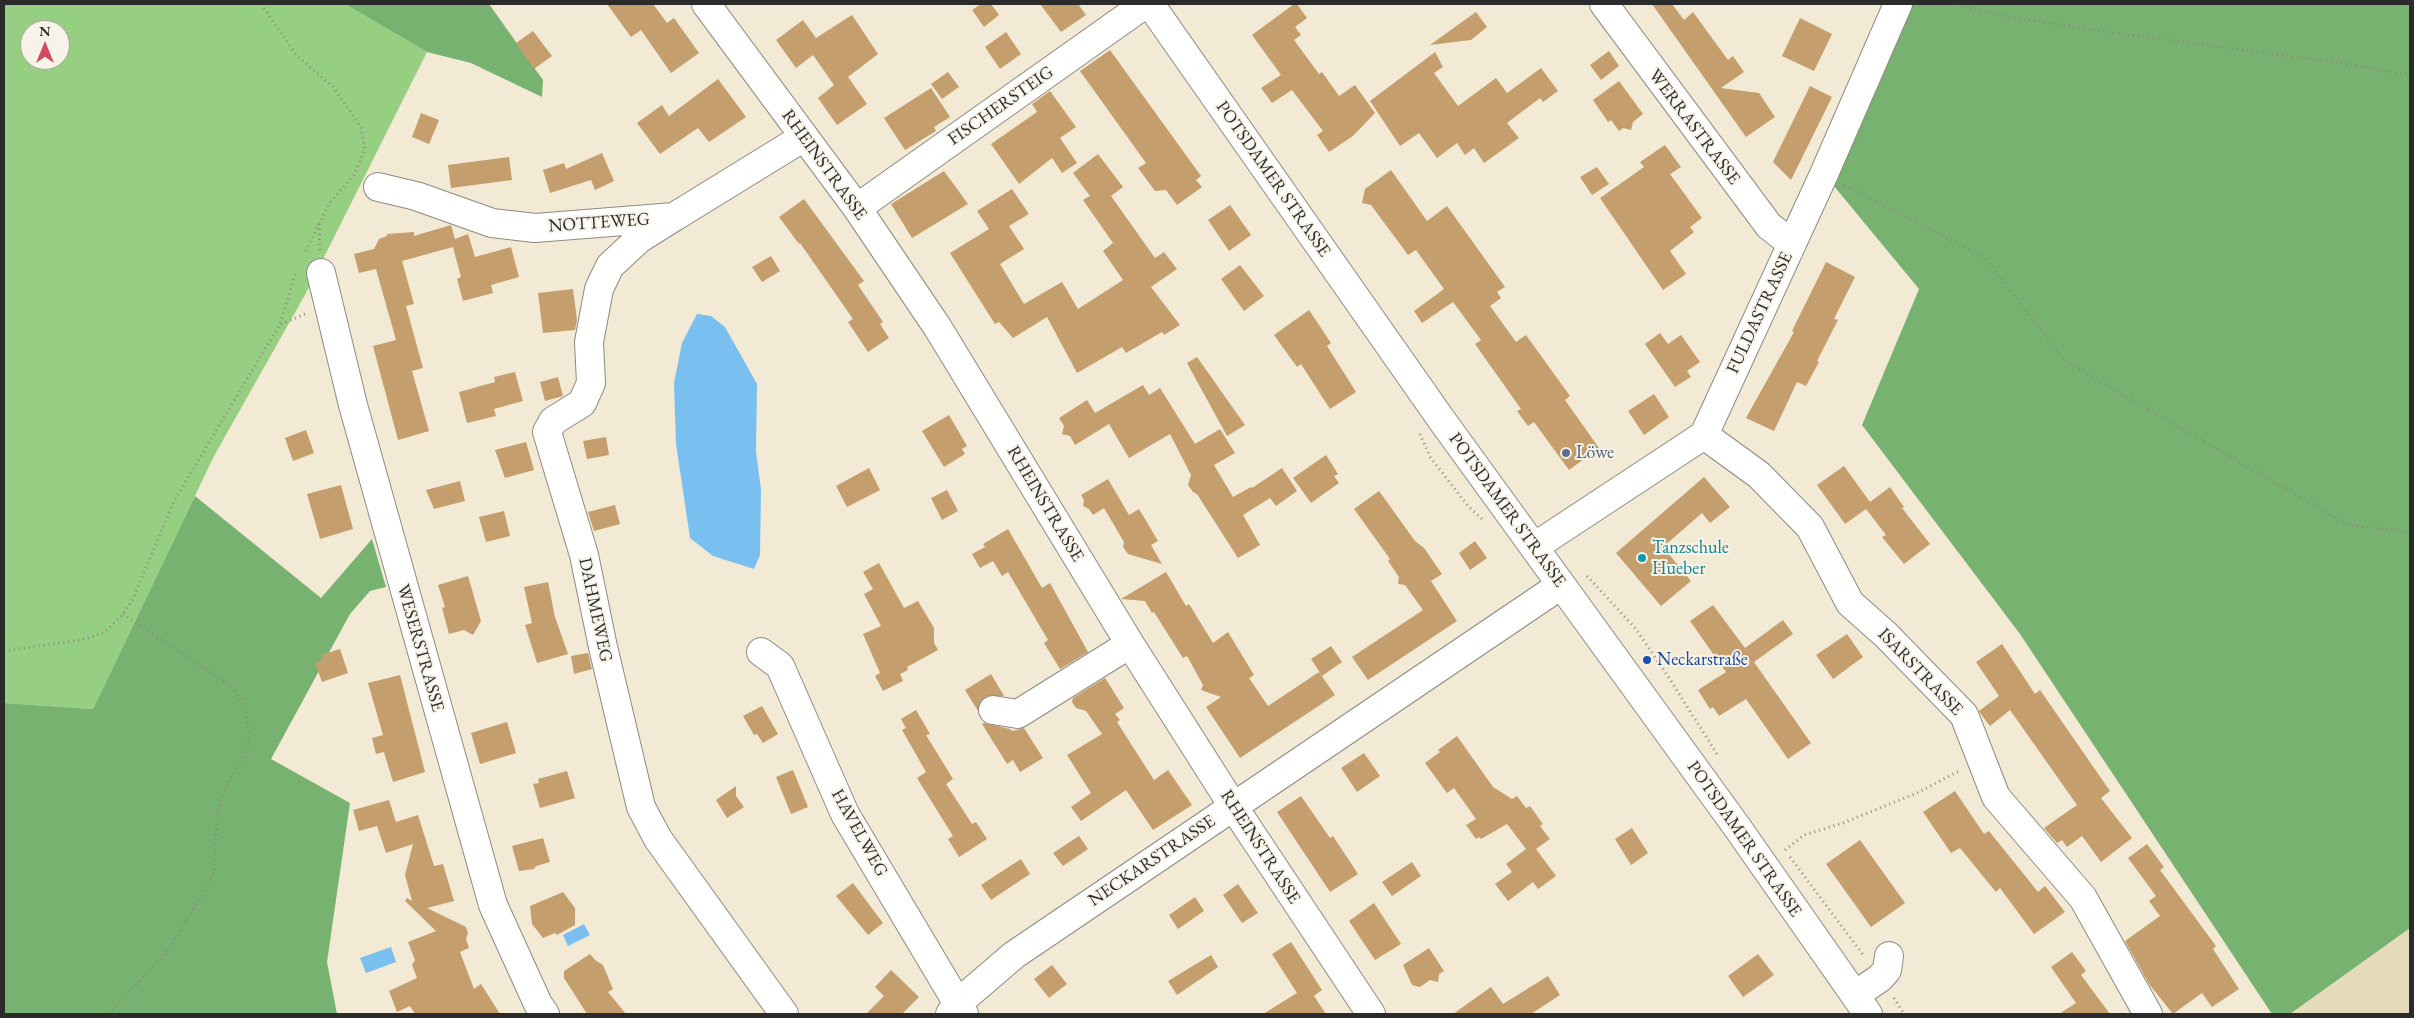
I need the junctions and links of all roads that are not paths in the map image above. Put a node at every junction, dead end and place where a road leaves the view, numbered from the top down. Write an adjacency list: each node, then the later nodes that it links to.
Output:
1 (706, 4): 6 (street, RHEINSTRASSE)
2 (1145, 4): 8 (street, FISCHERSTEIG)
3 (1150, 4): 13 (street, POTSDAMER STRASSE)
4 (1604, 4): 10 (street, WERRASTRASSE)
5 (1898, 4): 10 (street, FULDASTRASSE)
6 (804, 137): 8 (street, RHEINSTRASSE); 9 (street, NOTTEWEG)
7 (378, 187): 9 (street, NOTTEWEG)
8 (857, 208): 15 (street, RHEINSTRASSE)
9 (674, 217): 23 (street, DAHMEWEG)
10 (1792, 244): 12 (street, FULDASTRASSE)
11 (307, 266): 22 (street, WESERSTRASSE)
12 (1704, 436): 13 (street); 25 (street, ISARSTRASSE)
13 (1534, 547): 14 (street, POTSDAMER STRASSE)
14 (1561, 584): 18 (street, NECKARSTRASSE); 20 (street, POTSDAMER STRASSE)
15 (1130, 644): 17 (street); 18 (street, RHEINSTRASSE)
16 (761, 652): 21 (street, HAVELWEG)
17 (993, 710)
18 (1233, 806): 21 (street, NECKARSTRASSE); 24 (street, RHEINSTRASSE)
19 (1890, 956): 20 (street)
20 (1861, 1005)
21 (957, 1011)
22 (545, 1014)
23 (784, 1014)
24 (1371, 1014)
25 (2148, 1014)

